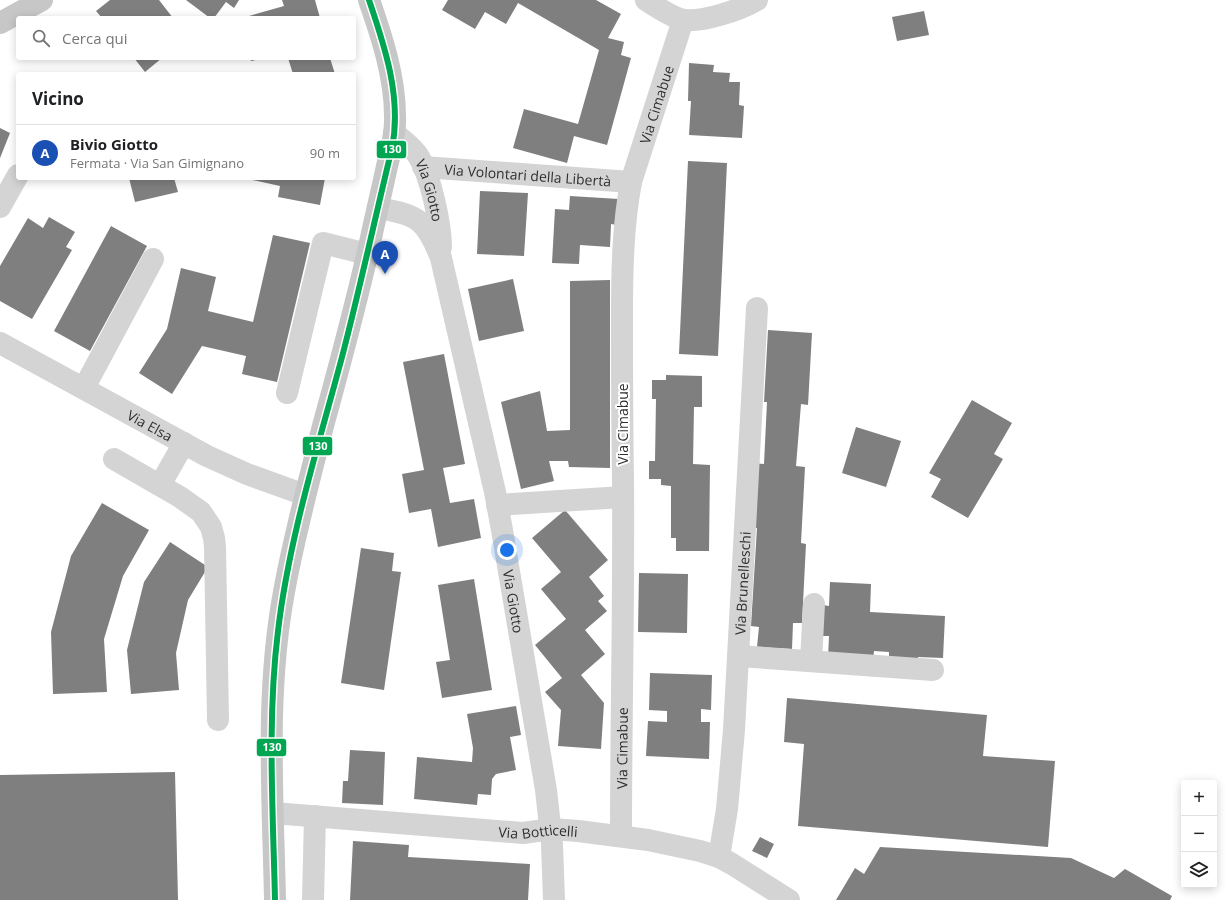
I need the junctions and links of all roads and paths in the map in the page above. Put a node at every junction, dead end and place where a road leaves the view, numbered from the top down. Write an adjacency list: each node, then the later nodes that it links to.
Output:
1 (42, 0): 6 (main road)
2 (369, 0): 7 (main road)
3 (646, 0): 5 (street)
4 (757, 0): 5 (street)
5 (683, 20): 10 (street, Via Cimabue)
6 (0, 23)
7 (394, 133): 8 (street, Via Giotto); 12 (main road)
8 (423, 167): 10 (street, Via Volontari della Libertà); 14 (street, Via Giotto)
9 (16, 179): 11 (street)
10 (632, 182): 24 (street, Via Cimabue)
11 (0, 207)
12 (378, 208): 13 (main road); 14 (street, Via Giotto)
13 (367, 254): 19 (street); 23 (main road)
14 (441, 258): 25 (street, Via Giotto)
15 (154, 259): 18 (street)
16 (757, 308): 27 (street, Via Brunelleschi)
17 (0, 343): 18 (street, Via Elsa)
18 (84, 388): 20 (street, Via Elsa)
19 (287, 393)
20 (184, 443): 22 (street); 23 (street, Via Elsa)
21 (114, 459): 22 (street)
22 (160, 485): 30 (street)
23 (305, 495): 31 (main road)
24 (623, 496): 25 (street); 34 (street, Via Cimabue)
25 (497, 505): 33 (street, Via Giotto)
26 (814, 604): 28 (street)
27 (739, 656): 28 (street); 35 (street, Via Brunelleschi)
28 (811, 661): 29 (street)
29 (933, 670)
30 (218, 720)
31 (273, 813): 32 (street, Via Botticelli); 36 (main road)
32 (314, 816): 33 (street, Via Botticelli); 37 (street)
33 (551, 829): 34 (street, Via Botticelli); 38 (street, Via Giotto)
34 (621, 836): 35 (street, Via Botticelli)
35 (719, 857): 39 (street, Via Botticelli)
36 (275, 900)
37 (313, 900)
38 (554, 900)
39 (789, 900)

